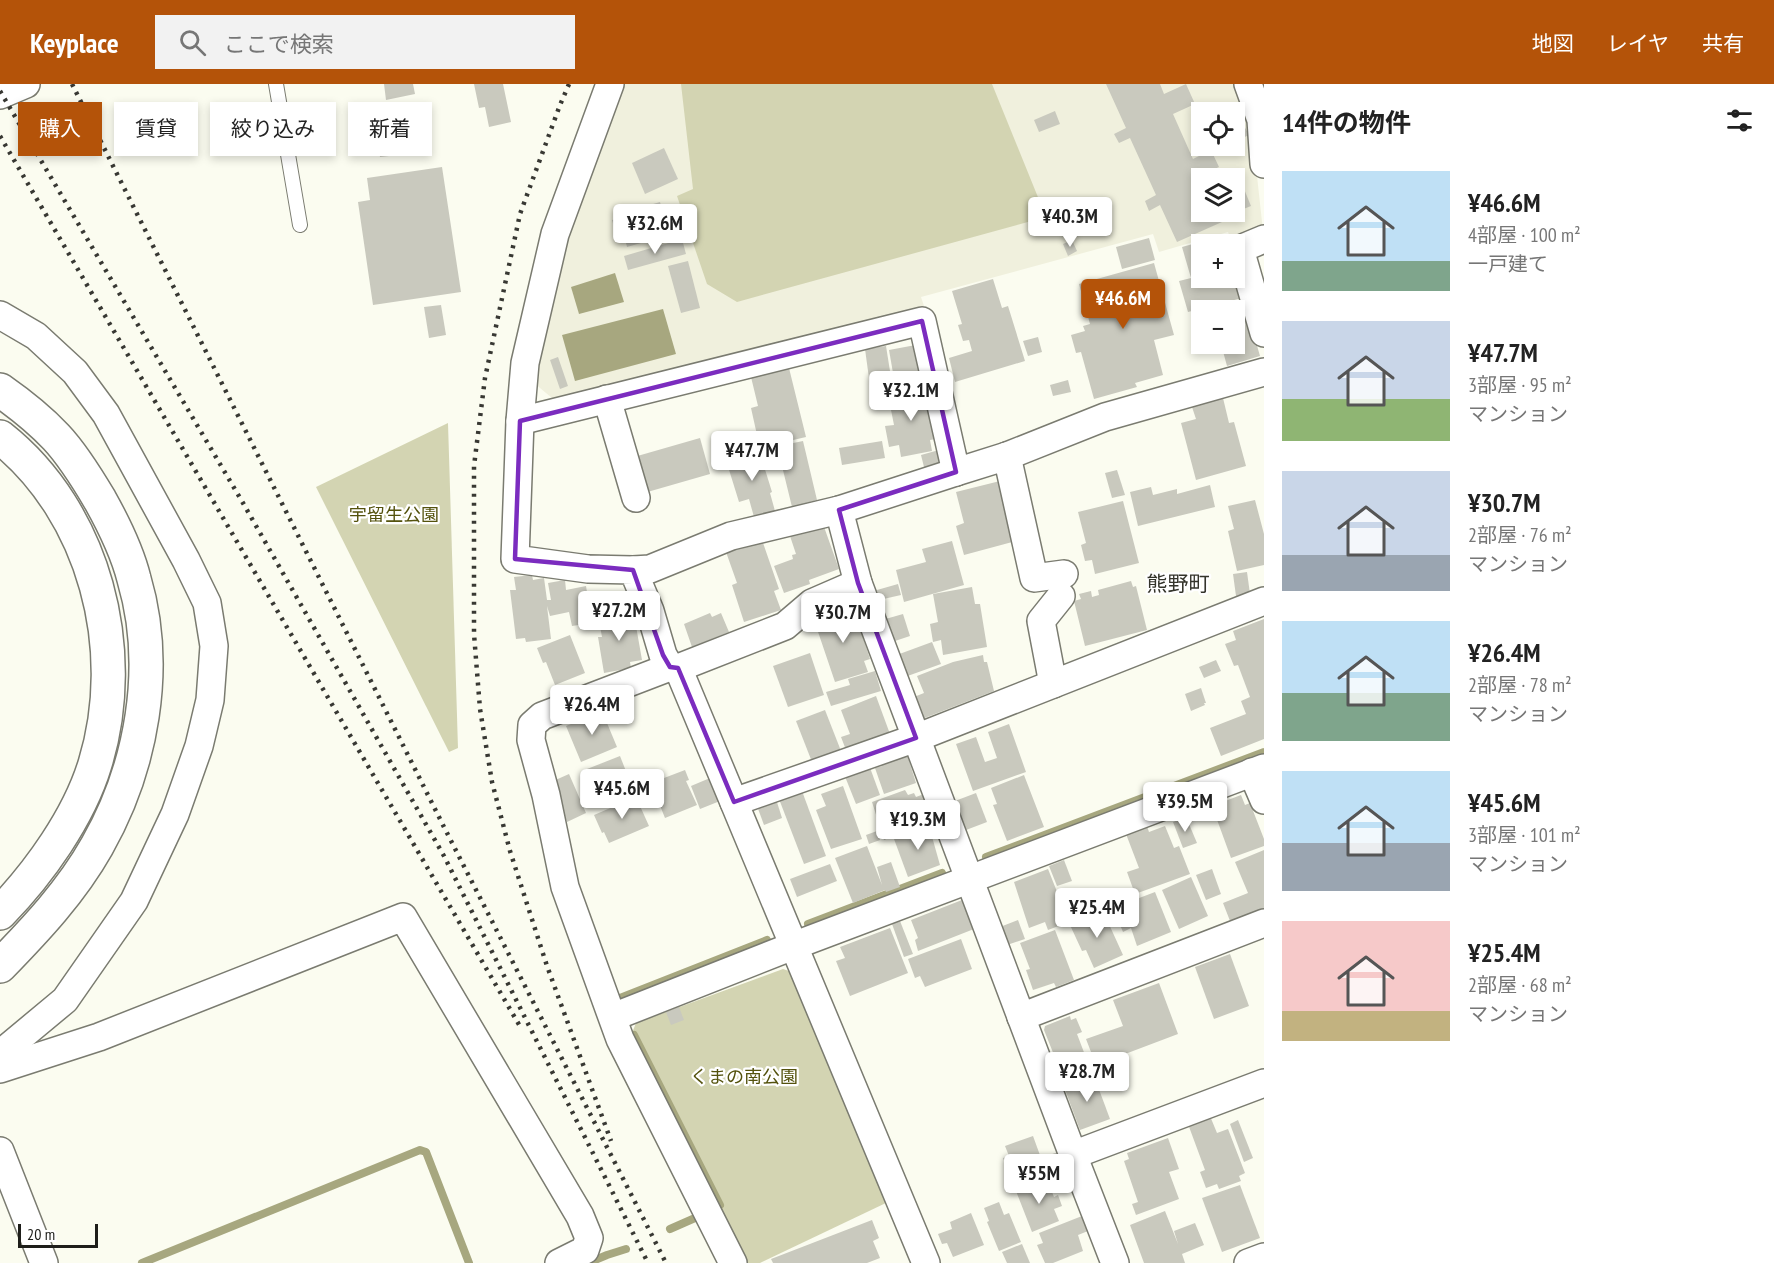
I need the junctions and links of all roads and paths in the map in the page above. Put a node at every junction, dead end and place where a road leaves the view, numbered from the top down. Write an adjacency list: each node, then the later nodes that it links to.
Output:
1 (26, 84): 5 (street)
2 (276, 84): 7 (lane)
3 (610, 84): 14 (street)
4 (1248, 84): 6 (street)
5 (0, 95)
6 (1264, 164)
7 (300, 225)
8 (1264, 239): 10 (street)
9 (0, 315): 36 (street)
10 (1264, 333)
11 (1264, 372): 16 (street)
12 (0, 390): 33 (highway)
13 (607, 399): 14 (street); 17 (street); 18 (street)
14 (520, 421): 20 (street)
15 (0, 437): 30 (highway)
16 (1007, 456): 17 (street); 24 (street)
17 (956, 472): 19 (street)
18 (636, 498)
19 (839, 510): 20 (street); 21 (street)
20 (633, 570): 23 (street)
21 (858, 583): 23 (street); 25 (street)
22 (1264, 601): 24 (street)
23 (674, 668): 28 (street); 34 (street)
24 (1053, 684): 25 (street)
25 (916, 738): 28 (street); 29 (street)
26 (1258, 770): 27 (street); 29 (street)
27 (1264, 800)
28 (734, 802): 32 (street)
29 (969, 879): 32 (street); 35 (street)
30 (0, 913)
31 (1264, 923): 35 (street)
32 (794, 946): 34 (street); 45 (street)
33 (0, 966)
34 (613, 1017): 44 (street)
35 (1021, 1017): 40 (street)
36 (0, 1054)
37 (0, 1069): 43 (street)
38 (1264, 1083): 40 (street)
39 (0, 1151): 42 (street)
40 (1073, 1155): 46 (street)
41 (1264, 1257): 47 (street)
42 (44, 1263)
43 (559, 1263)
44 (733, 1263)
45 (926, 1263)
46 (1115, 1263)
47 (1248, 1263)

